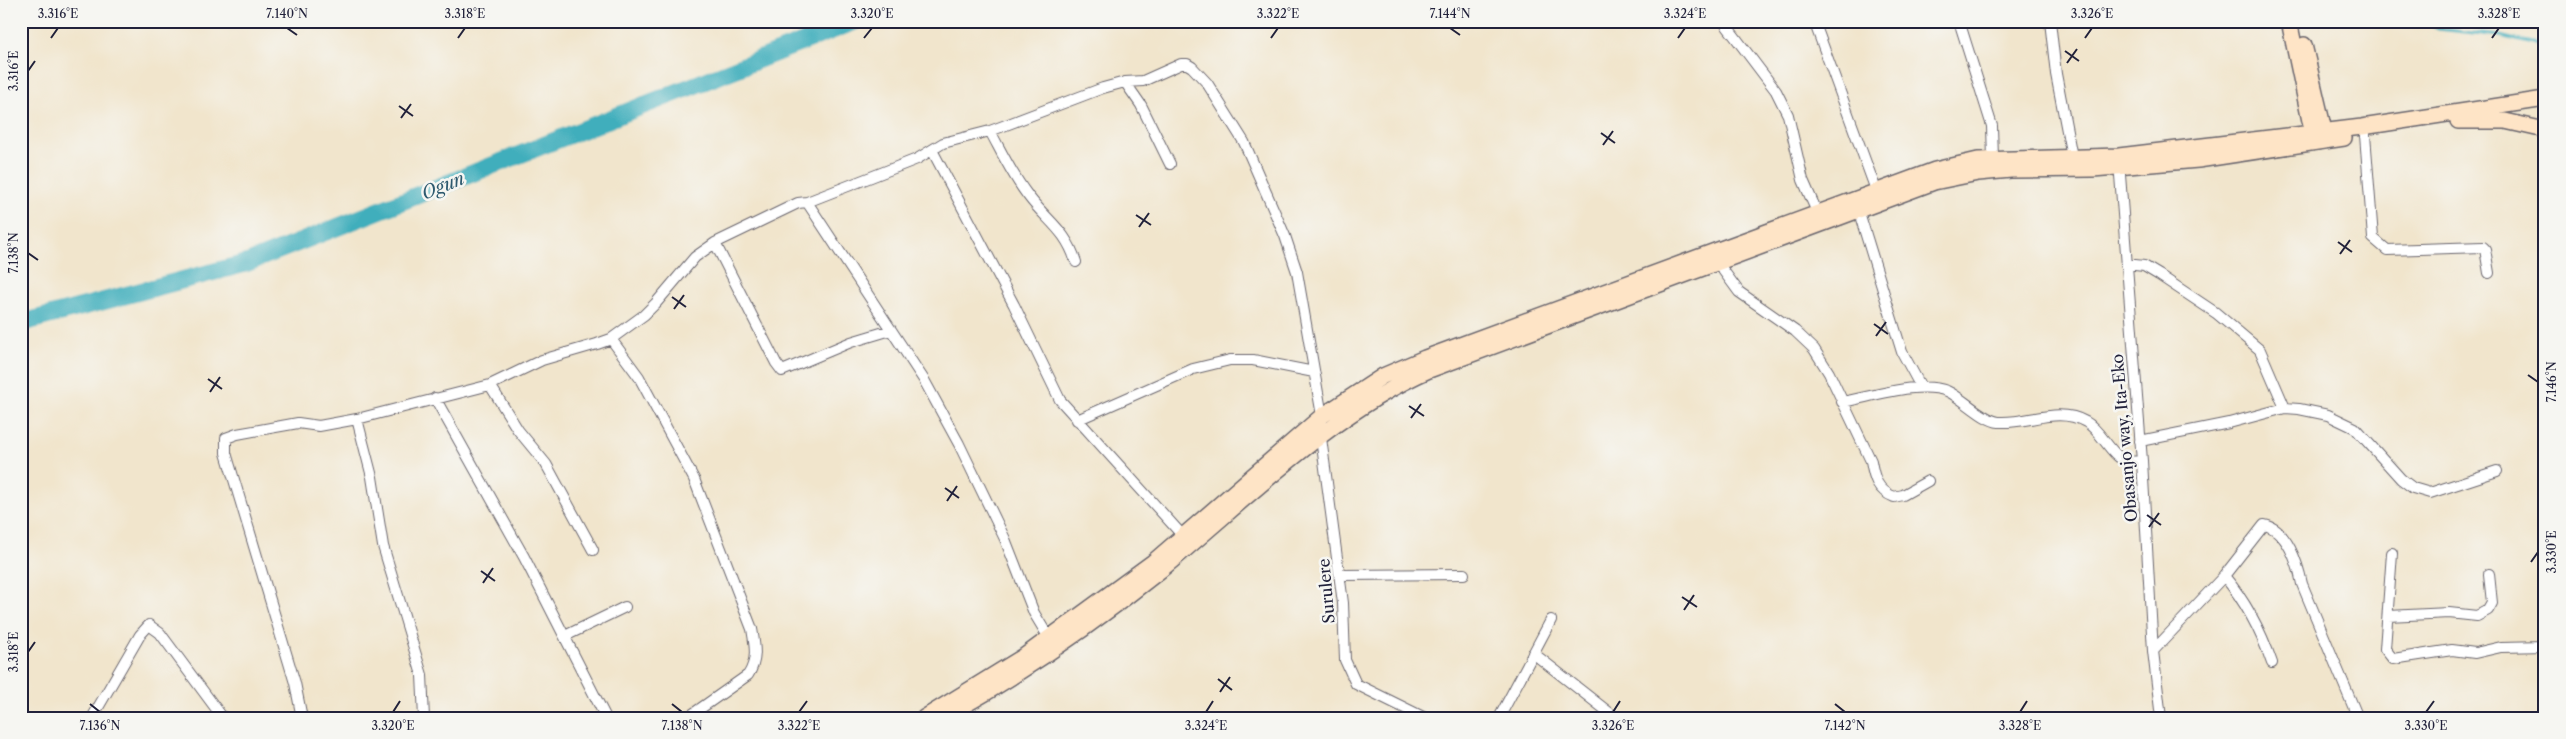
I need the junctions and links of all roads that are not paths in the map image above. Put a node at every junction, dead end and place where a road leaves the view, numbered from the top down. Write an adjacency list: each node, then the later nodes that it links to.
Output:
1 (1723, 21): 21 (street)
2 (1814, 21): 18 (street)
3 (1959, 21): 15 (street)
4 (2050, 21): 14 (street)
5 (2289, 21): 12 (main road)
6 (2299, 21): 12 (main road)
7 (1125, 82): 9 (street, Surulere); 17 (street); 29 (street, Surulere)
8 (2545, 99): 12 (main road)
9 (990, 130): 13 (street, Surulere); 23 (street)
10 (2545, 130): 11 (main road)
11 (2365, 135): 12 (main road); 26 (street)
12 (2319, 136): 16 (main road)
13 (932, 150): 19 (street, Surulere); 37 (street)
14 (2072, 157): 15 (main road); 16 (main road)
15 (1993, 159): 18 (main road)
16 (2119, 161): 20 (main road); 25 (street, Obasanjo way, Ita-Eko)
17 (1170, 164)
18 (1876, 190): 21 (main road)
19 (807, 202): 22 (street, Surulere); 27 (street)
20 (1858, 209): 24 (main road); 31 (street)
21 (1817, 212): 35 (main road)
22 (715, 243): 27 (street); 28 (street, Surulere)
23 (1076, 262)
24 (1717, 262): 33 (street); 38 (main road)
25 (2126, 264): 34 (street); 39 (street, Obasanjo way, Ita-Eko)
26 (2489, 273)
27 (892, 330): 54 (street)
28 (611, 339): 30 (street); 64 (street)
29 (1314, 372): 35 (street, Surulere); 37 (street)
30 (490, 385): 32 (street); 44 (street)
31 (1920, 387): 33 (street); 40 (street)
32 (435, 398): 36 (street); 53 (street)
33 (1842, 402): 42 (street)
34 (2285, 408): 39 (street); 41 (street)
35 (1322, 416): 38 (street, Surulere); 43 (main road)
36 (357, 420): 61 (street); 62 (street)
37 (1077, 420): 43 (street)
38 (1321, 438): 48 (street, Surulere); 66 (main road)
39 (2140, 441): 40 (street, Obasanjo way, Ita-Eko)
40 (2142, 461): 56 (street, Obasanjo way, Ita-Eko)
41 (2497, 471)
42 (1928, 481)
43 (1183, 536): 54 (main road)
44 (593, 550)
45 (2392, 553): 51 (street)
46 (1464, 574): 48 (street)
47 (2489, 574): 51 (street)
48 (1340, 575): 67 (street, Surulere)
49 (2224, 576): 56 (street); 58 (street); 71 (street)
50 (625, 606): 53 (street)
51 (2388, 616): 55 (street)
52 (1551, 620): 57 (street)
53 (566, 636): 63 (street)
54 (1049, 638): 65 (main road)
55 (2545, 646)
56 (2153, 651): 70 (street, Obasanjo way, Ita-Eko)
57 (1533, 653): 68 (street); 69 (street)
58 (2272, 663)
59 (92, 718): 60 (street)
60 (223, 718)
61 (302, 718)
62 (424, 718)
63 (606, 718)
64 (687, 718)
65 (924, 718)
66 (943, 718)
67 (1425, 718)
68 (1499, 718)
69 (1616, 718)
70 (2161, 718)
71 (2358, 718)

